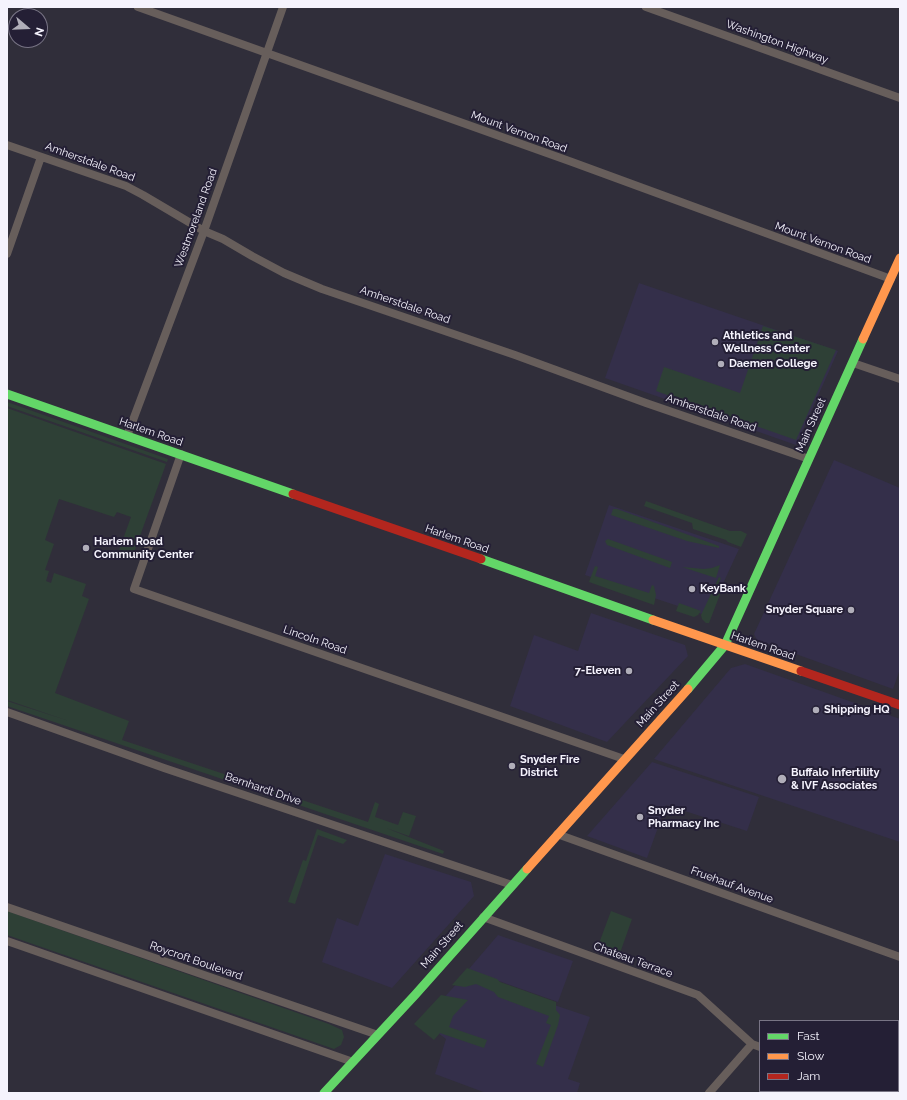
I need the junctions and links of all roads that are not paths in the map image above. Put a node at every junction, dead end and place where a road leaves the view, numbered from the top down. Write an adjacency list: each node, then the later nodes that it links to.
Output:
1 (138, 7): 4 (street, Mount Vernon Road)
2 (283, 7): 4 (street, Westmoreland Road)
3 (646, 7): 5 (street, Washington Highway)
4 (266, 53): 8 (street, Westmoreland Road); 11 (street, Mount Vernon Road)
5 (900, 98)
6 (7, 145): 7 (street, Amherstdale Road)
7 (41, 157): 8 (street, Amherstdale Road); 9 (street)
8 (204, 231): 15 (street, Westmoreland Road); 17 (street, Amherstdale Road)
9 (7, 254)
10 (900, 258): 11 (main road, Main Street)
11 (891, 279): 12 (main road, Main Street)
12 (853, 363): 13 (street); 17 (main road, Main Street)
13 (900, 379)
14 (7, 394): 15 (main road, Harlem Road)
15 (127, 436): 16 (main road, Harlem Road)
16 (181, 454): 18 (main road, Harlem Road); 21 (street, Lincoln Road)
17 (809, 459): 18 (main road, Main Street)
18 (725, 645): 19 (main road, Harlem Road); 21 (main road, Main Street)
19 (900, 705)
20 (7, 712): 23 (street, Bernhardt Drive)
21 (624, 759): 22 (main road, Main Street)
22 (557, 834): 23 (main road, Main Street); 27 (street, Fruehauf Avenue)
23 (512, 885): 25 (main road, Main Street)
24 (7, 907): 28 (street, Roycroft Boulevard)
25 (483, 917): 28 (main road, Main Street); 29 (street, Chateau Terrace)
26 (7, 941): 30 (street)
27 (900, 957)
28 (378, 1035): 30 (main road, Main Street)
29 (756, 1046): 32 (street)
30 (353, 1062): 31 (main road, Main Street)
31 (324, 1093)
32 (709, 1093)

